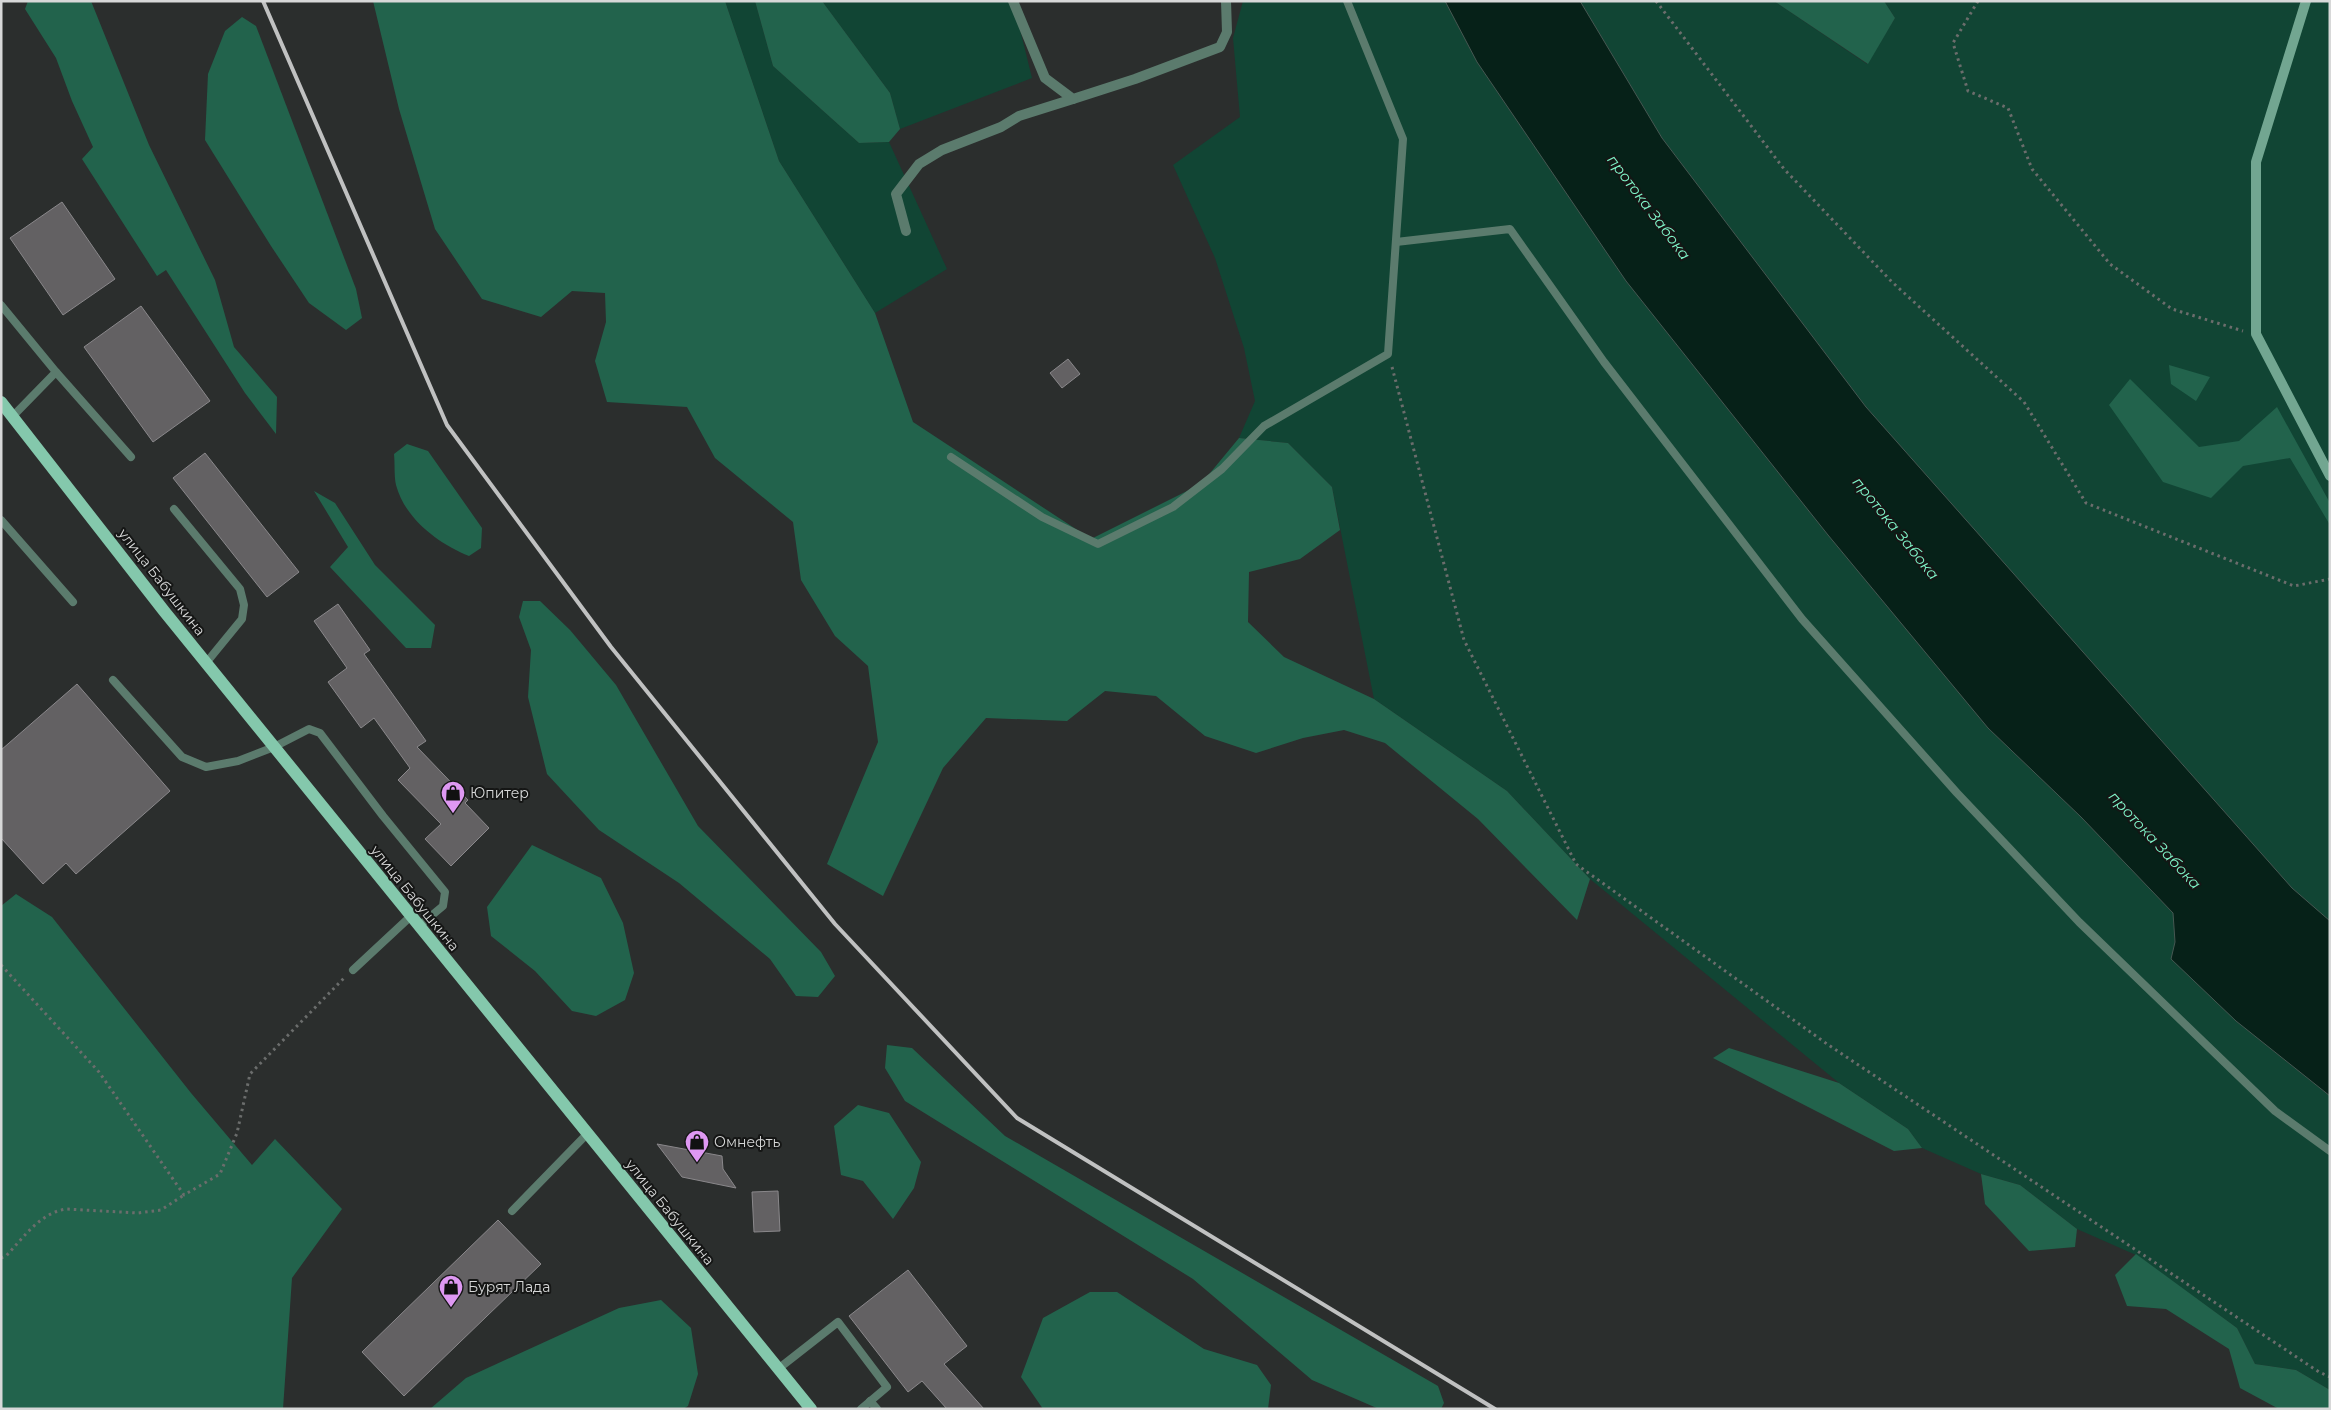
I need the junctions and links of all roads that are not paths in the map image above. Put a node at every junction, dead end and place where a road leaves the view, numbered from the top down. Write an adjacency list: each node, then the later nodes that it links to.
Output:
1 (1013, 1): 5 (street)
2 (1226, 1): 5 (street)
3 (1346, 1): 7 (lane)
4 (2306, 1): 14 (street)
5 (1072, 99): 6 (street)
6 (906, 231)
7 (1396, 242): 13 (lane); 24 (lane)
8 (1, 305): 9 (lane)
9 (56, 372): 11 (lane); 12 (lane)
10 (1, 402): 11 (main road, улица Бабушкина)
11 (13, 416): 18 (main road, улица Бабушкина)
12 (131, 457)
13 (951, 458)
14 (2330, 476)
15 (174, 509): 18 (lane)
16 (1, 520): 17 (lane)
17 (73, 602)
18 (206, 663): 20 (main road, улица Бабушкина)
19 (113, 680): 20 (lane)
20 (274, 747): 21 (main road, улица Бабушкина); 21 (lane)
21 (415, 921): 22 (lane); 23 (main road, улица Бабушкина)
22 (353, 970)
23 (587, 1134): 25 (lane); 26 (main road, улица Бабушкина)
24 (2330, 1152)
25 (512, 1211)
26 (778, 1370): 27 (lane); 28 (main road, улица Бабушкина)
27 (870, 1401): 29 (lane); 30 (lane)
28 (811, 1409)
29 (860, 1409)
30 (877, 1409)

